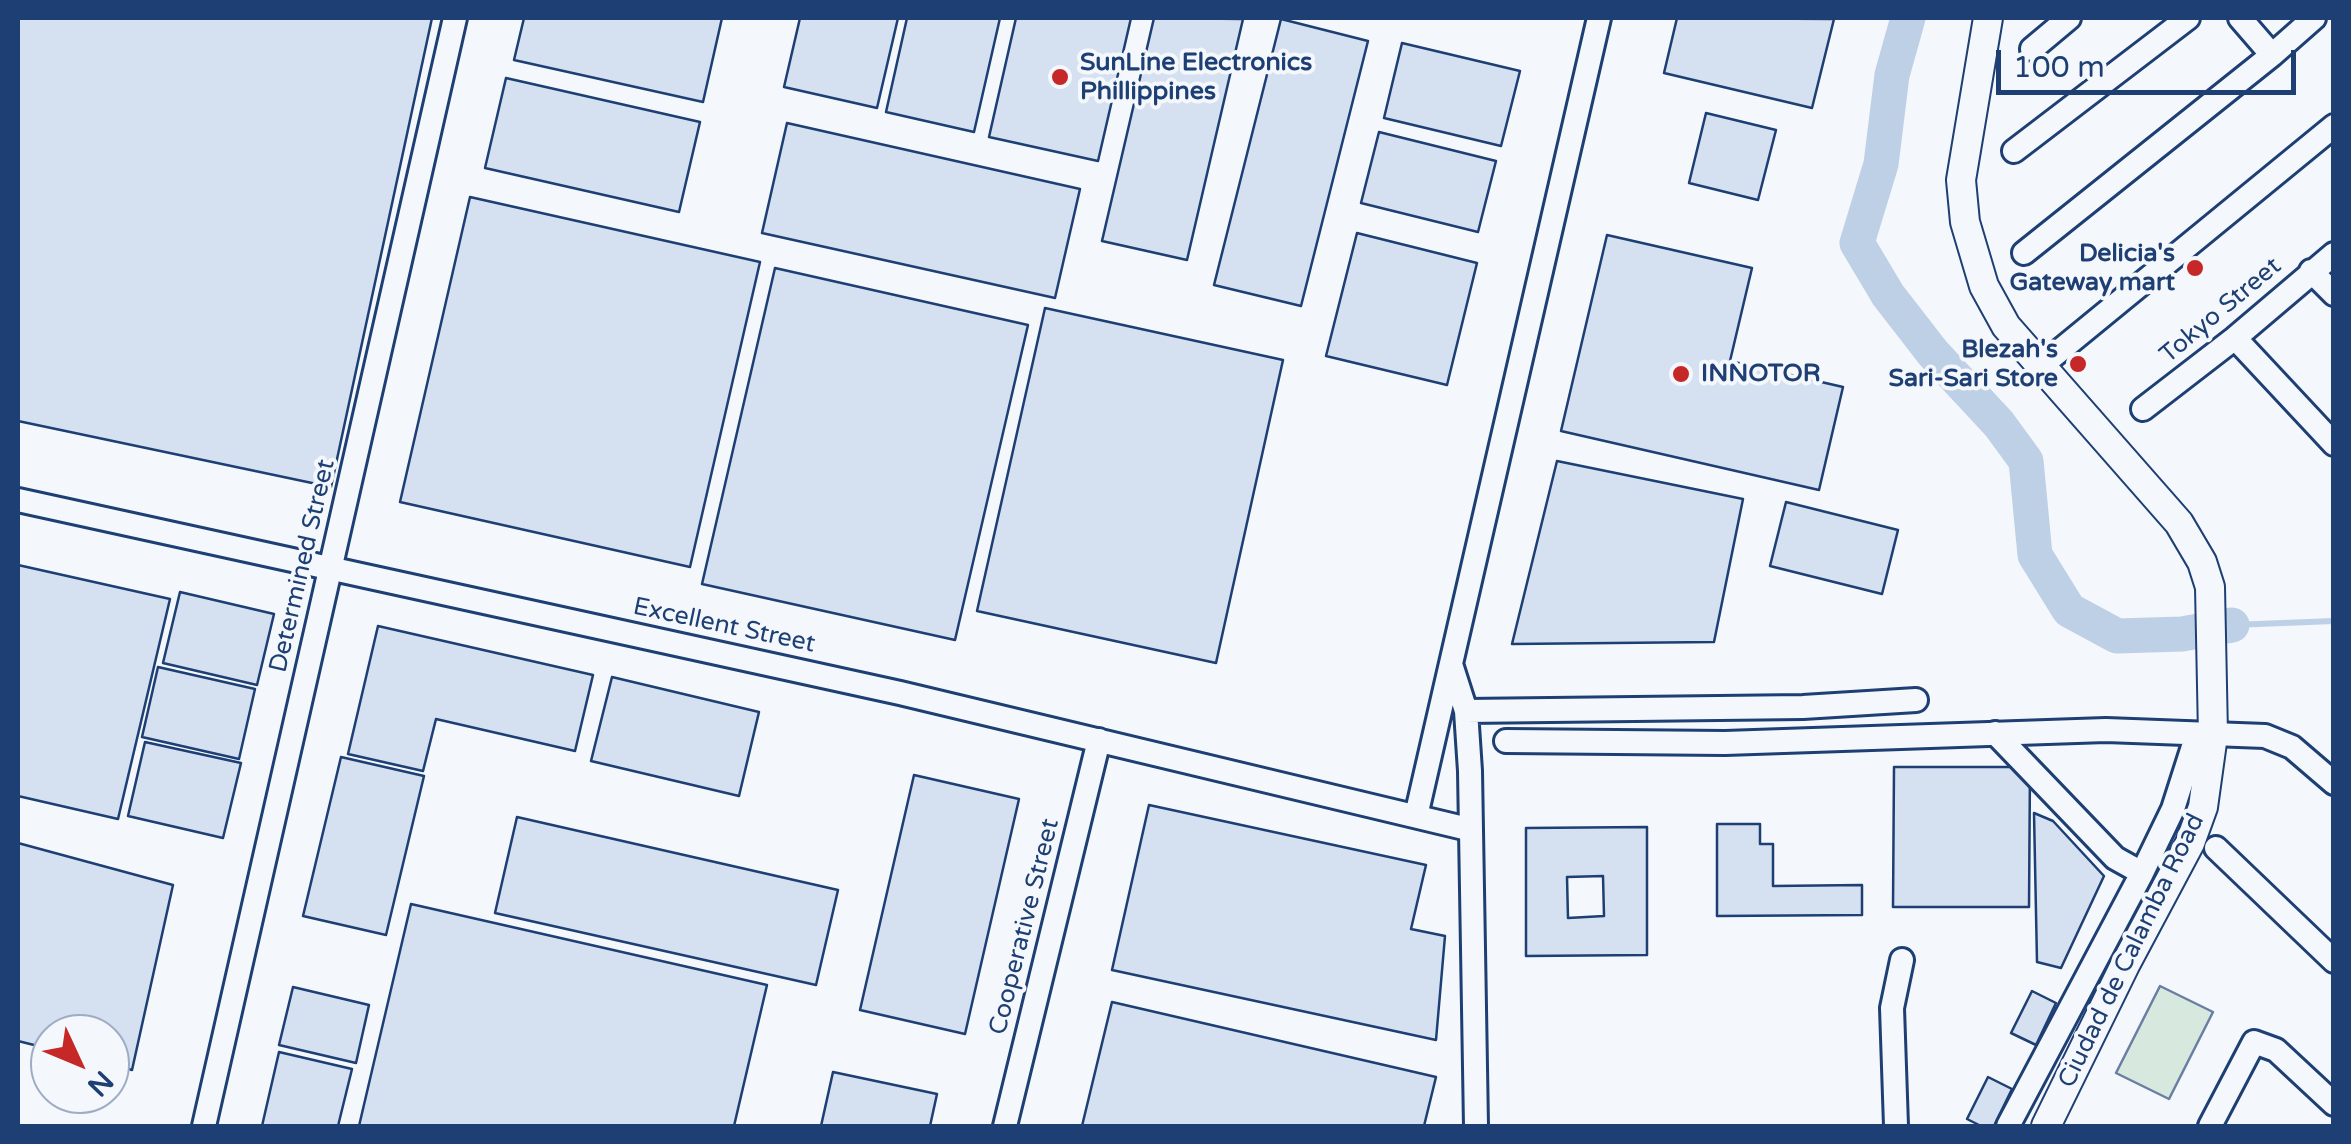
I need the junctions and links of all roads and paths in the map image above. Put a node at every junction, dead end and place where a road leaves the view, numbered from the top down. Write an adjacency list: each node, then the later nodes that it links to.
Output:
1 (455, 18): 21 (street, Determined Street)
2 (1988, 18): 17 (main road, Ciudad de Calamba Road)
3 (2069, 18): 8 (street)
4 (2188, 18): 11 (street)
5 (2240, 18): 9 (street)
6 (2314, 18): 9 (street)
7 (1592, 19): 22 (street)
8 (2032, 49)
9 (2272, 55): 12 (street)
10 (2334, 126): 17 (street)
11 (2014, 152)
12 (2024, 253)
13 (2334, 254): 14 (street, Tokyo Street)
14 (2311, 270): 15 (street); 16 (street, Tokyo Street)
15 (2334, 294)
16 (2235, 338): 18 (street, Tokyo Street); 19 (street)
17 (2041, 366): 26 (main road, Ciudad de Calamba Road)
18 (2143, 410)
19 (2334, 444)
20 (18, 500): 21 (street, Excellent Street)
21 (330, 569): 27 (street, Excellent Street); 38 (street, Determined Street)
22 (1450, 661): 24 (street); 30 (street)
23 (1916, 700): 24 (street)
24 (1466, 712): 31 (street)
25 (1995, 733): 26 (street); 28 (street); 33 (street)
26 (2205, 734): 29 (street); 33 (street); 43 (main road, Ciudad de Calamba Road)
27 (1098, 740): 30 (street, Excellent Street); 39 (street, Cooperative Street)
28 (1506, 741)
29 (2334, 783)
30 (1416, 816): 31 (street, Excellent Street)
31 (1468, 829): 40 (street)
32 (2216, 848): 35 (street)
33 (2142, 873): 42 (street)
34 (1902, 960): 41 (street)
35 (2334, 961)
36 (2334, 1104): 37 (street)
37 (2220, 1121)
38 (204, 1126)
39 (1005, 1126)
40 (1476, 1126)
41 (1896, 1126)
42 (2008, 1126)
43 (2046, 1126)

